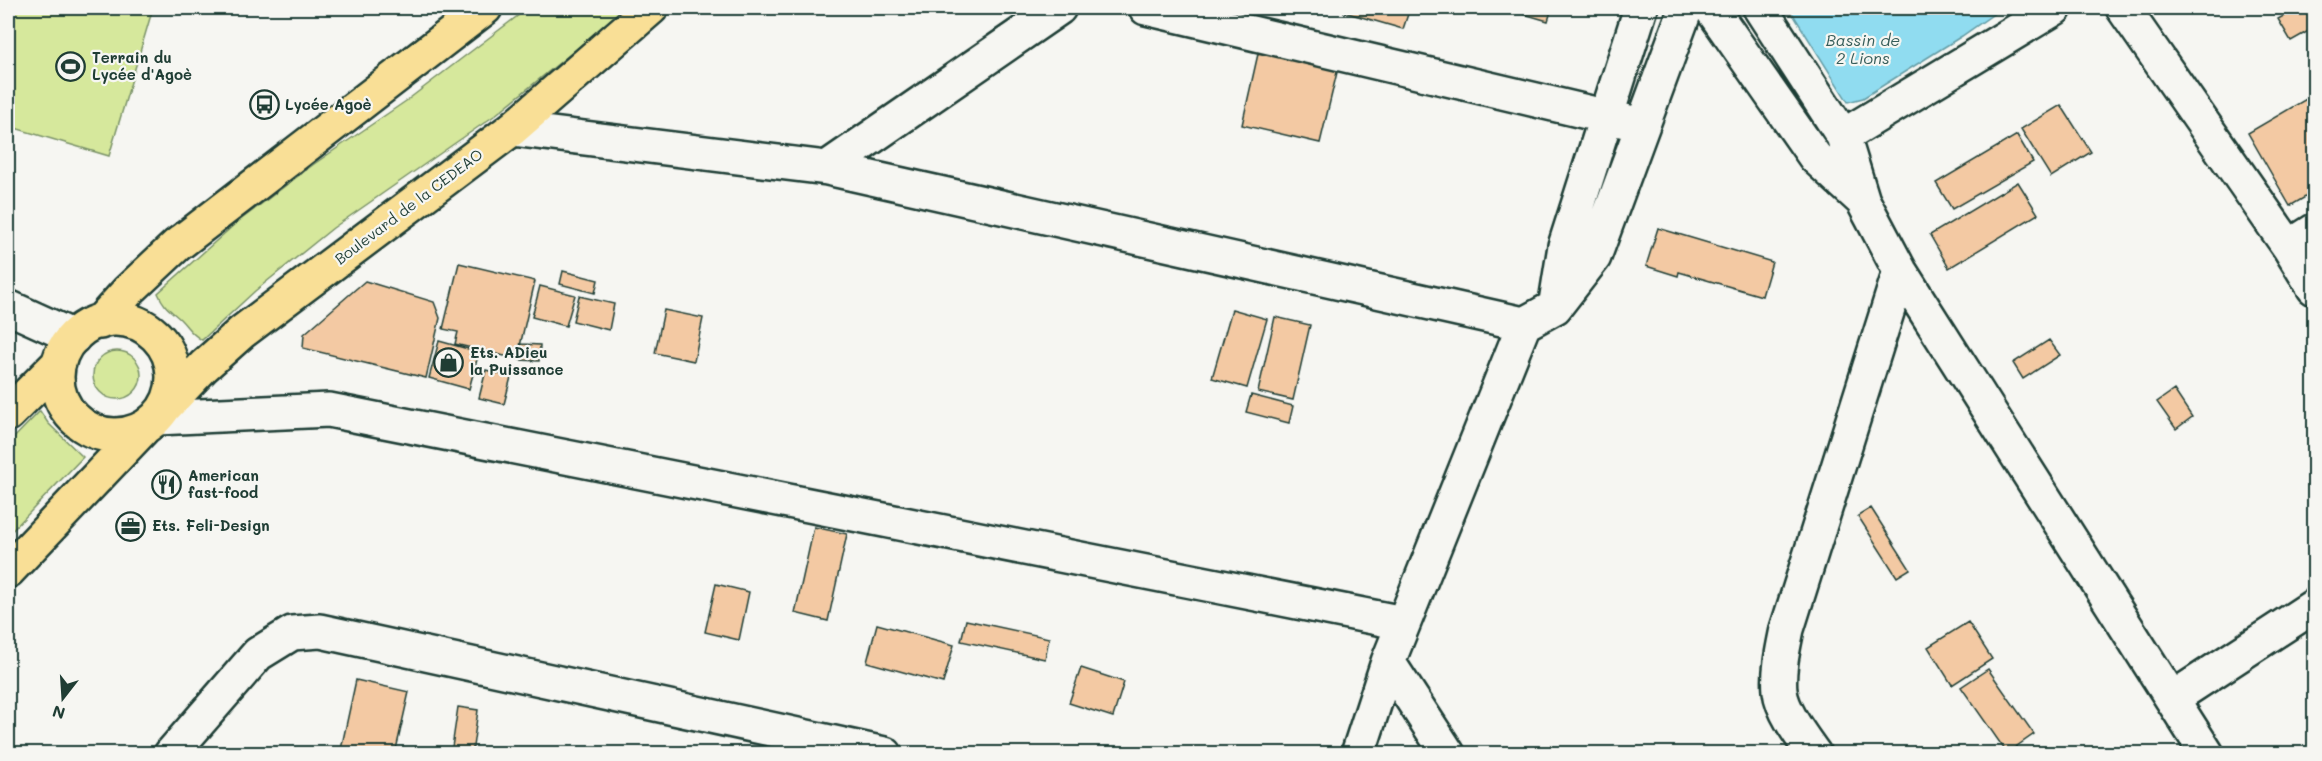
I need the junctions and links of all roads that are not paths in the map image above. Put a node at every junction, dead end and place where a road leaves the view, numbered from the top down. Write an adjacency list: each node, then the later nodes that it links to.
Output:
1 (485, 8): 23 (main road)
2 (651, 8): 13 (main road, Boulevard de la CEDEAO)
3 (1059, 8): 15 (street)
4 (1146, 8): 11 (street)
5 (1641, 8): 11 (street)
6 (1686, 8): 12 (street)
7 (1711, 8): 16 (street)
8 (1760, 8): 14 (street)
9 (2055, 8): 14 (street)
10 (2123, 8): 17 (street)
11 (1607, 116): 12 (street); 21 (street)
12 (1642, 125): 21 (street)
13 (512, 129): 15 (street); 25 (main road, Boulevard de la CEDEAO)
14 (1843, 136): 16 (street)
15 (827, 168): 22 (street)
16 (1863, 201): 18 (street)
17 (2302, 239): 19 (street)
18 (1900, 271): 30 (street); 35 (street)
19 (2314, 288)
20 (8, 307): 23 (street)
21 (1556, 307): 22 (street)
22 (1524, 324): 28 (street)
23 (77, 340): 24 (main road); 25 (main road); 25 (main road)
24 (8, 414)
25 (156, 417): 26 (main road, Boulevard de la CEDEAO); 28 (street)
26 (8, 571)
27 (2314, 606): 30 (street)
28 (1403, 623): 29 (street)
29 (1388, 662): 33 (street); 34 (street)
30 (2173, 698): 36 (street)
31 (865, 751): 32 (street)
32 (171, 753)
33 (1358, 753)
34 (1448, 753)
35 (1814, 753)
36 (2207, 753)

